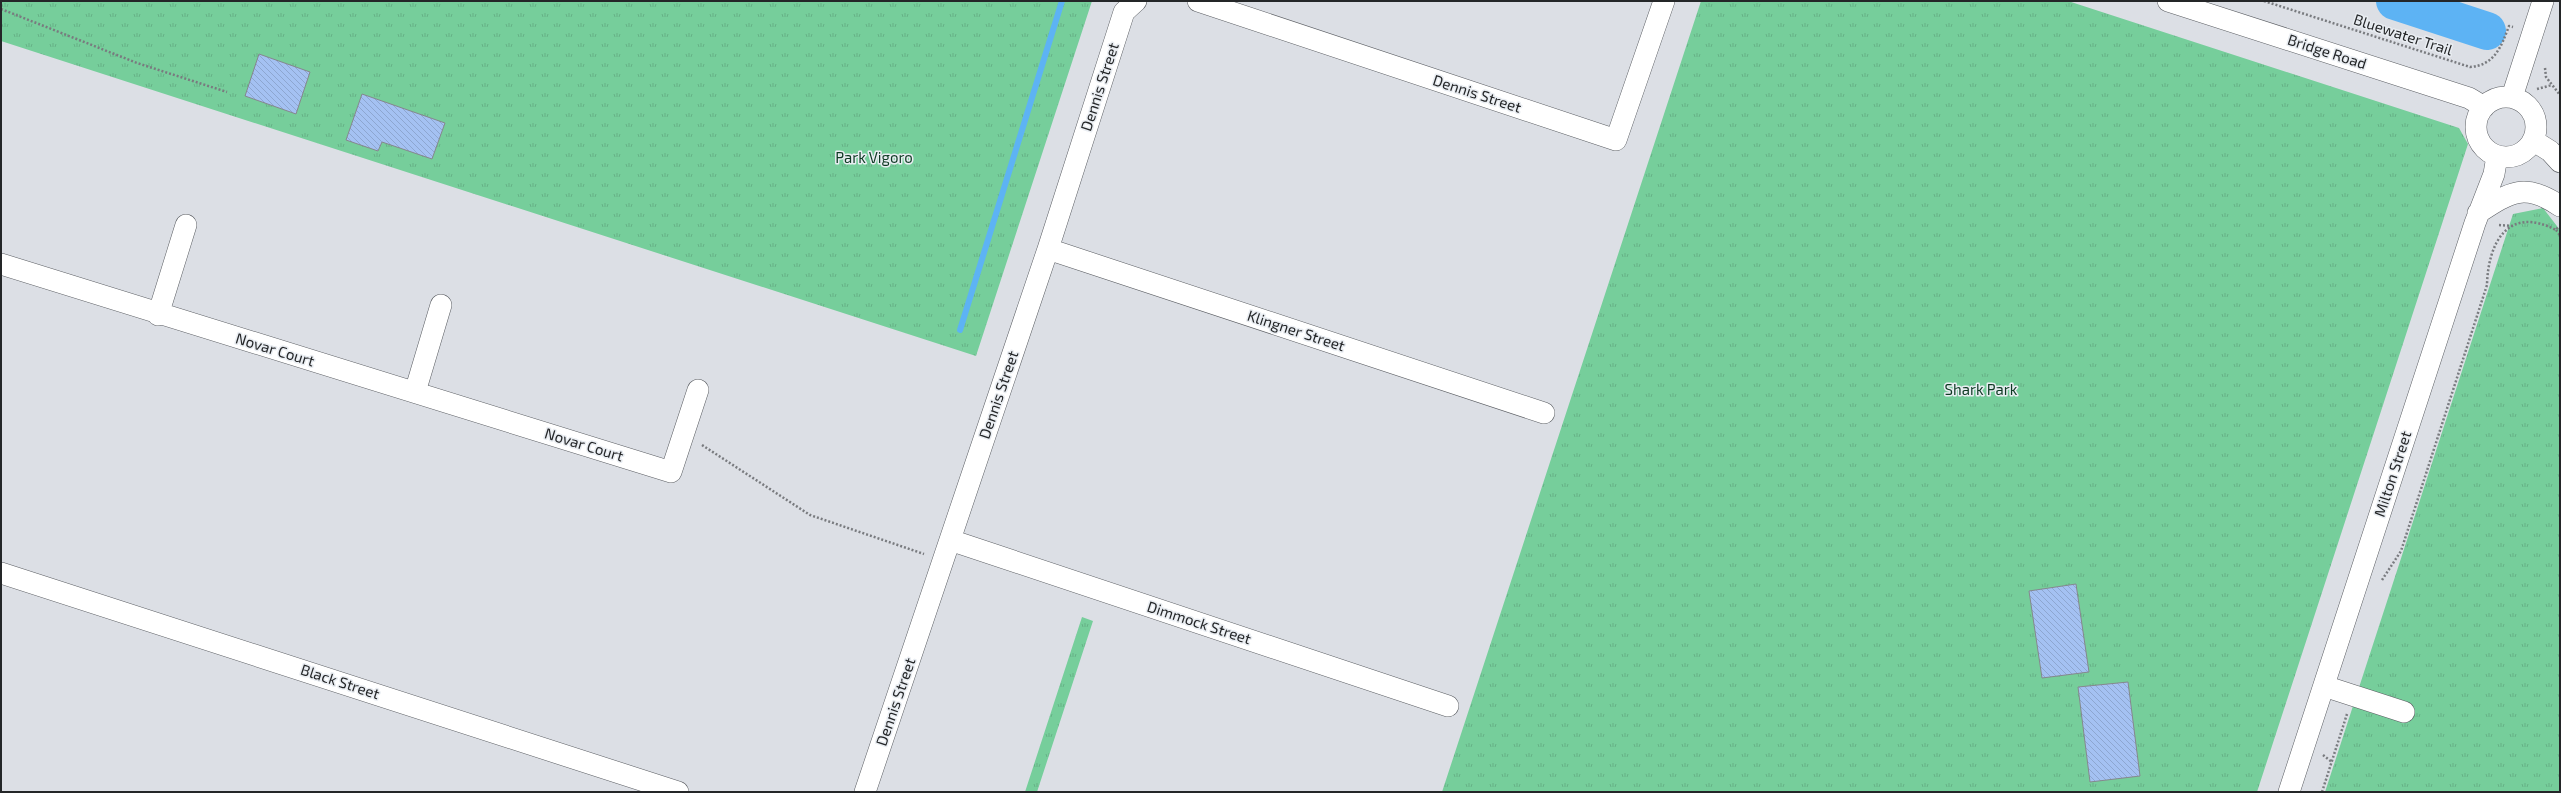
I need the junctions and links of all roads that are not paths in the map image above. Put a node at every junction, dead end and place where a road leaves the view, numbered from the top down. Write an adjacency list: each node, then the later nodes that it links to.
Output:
1 (1136, 1): 14 (street, Dennis Street)
2 (1198, 1): 3 (street, Dennis Street)
3 (1664, 1)
4 (2168, 1): 7 (street, Bridge Road)
5 (2543, 1): 6 (street)
6 (2512, 97): 7 (street); 8 (street)
7 (2484, 107): 9 (street)
8 (2534, 141): 9 (street); 10 (street)
9 (2497, 156): 12 (street, Milton Street)
10 (2560, 162)
11 (2560, 206): 12 (street)
12 (2478, 213): 23 (street, Milton Street)
13 (186, 225): 17 (street)
14 (1048, 249): 20 (street, Klingner Street); 21 (street, Dennis Street)
15 (1, 264): 17 (street, Novar Court)
16 (441, 305): 19 (street)
17 (158, 314): 19 (street, Novar Court)
18 (698, 390): 19 (street, Novar Court)
19 (415, 392)
20 (1544, 414)
21 (950, 540): 24 (street, Dimmock Street); 27 (street, Dennis Street)
22 (1, 573): 26 (street, Black Street)
23 (2324, 686): 25 (street); 28 (street, Milton Street)
24 (1448, 706)
25 (2404, 712)
26 (678, 792)
27 (865, 792)
28 (2290, 792)

